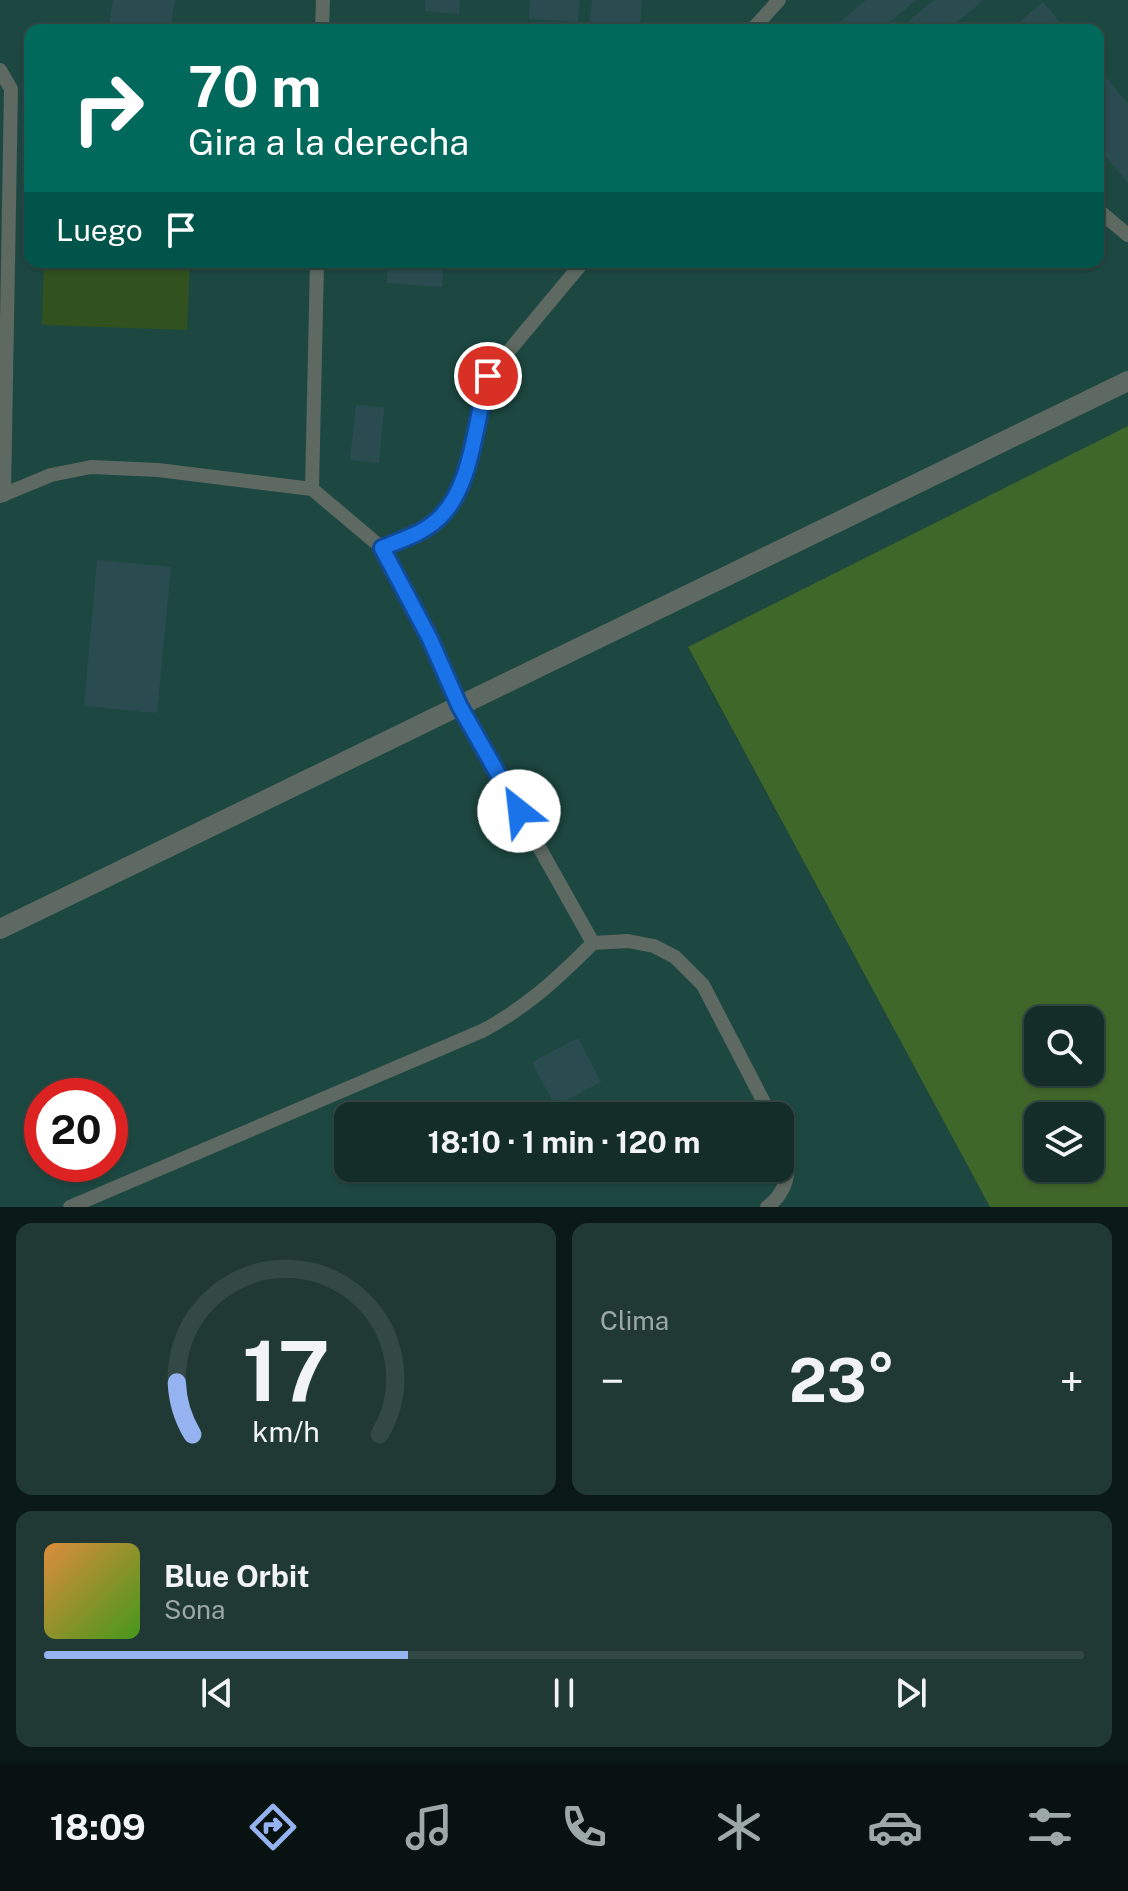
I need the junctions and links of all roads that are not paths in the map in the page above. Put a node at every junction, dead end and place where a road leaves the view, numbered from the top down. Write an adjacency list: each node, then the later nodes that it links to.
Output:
1 (323, 0): 3 (lane)
2 (779, 0): 4 (lane)
3 (322, 24)
4 (757, 24)
5 (0, 70): 12 (lane)
6 (1104, 215): 7 (lane)
7 (1128, 235)
8 (317, 268): 11 (lane)
9 (578, 268): 13 (lane)
10 (1128, 381): 14 (street)
11 (312, 489): 12 (lane); 13 (lane)
12 (2, 495)
13 (382, 548): 14 (lane)
14 (459, 705): 15 (street); 16 (lane)
15 (0, 929)
16 (593, 943): 17 (lane); 19 (lane)
17 (764, 1102)
18 (786, 1182): 20 (lane)
19 (70, 1207)
20 (767, 1207)

